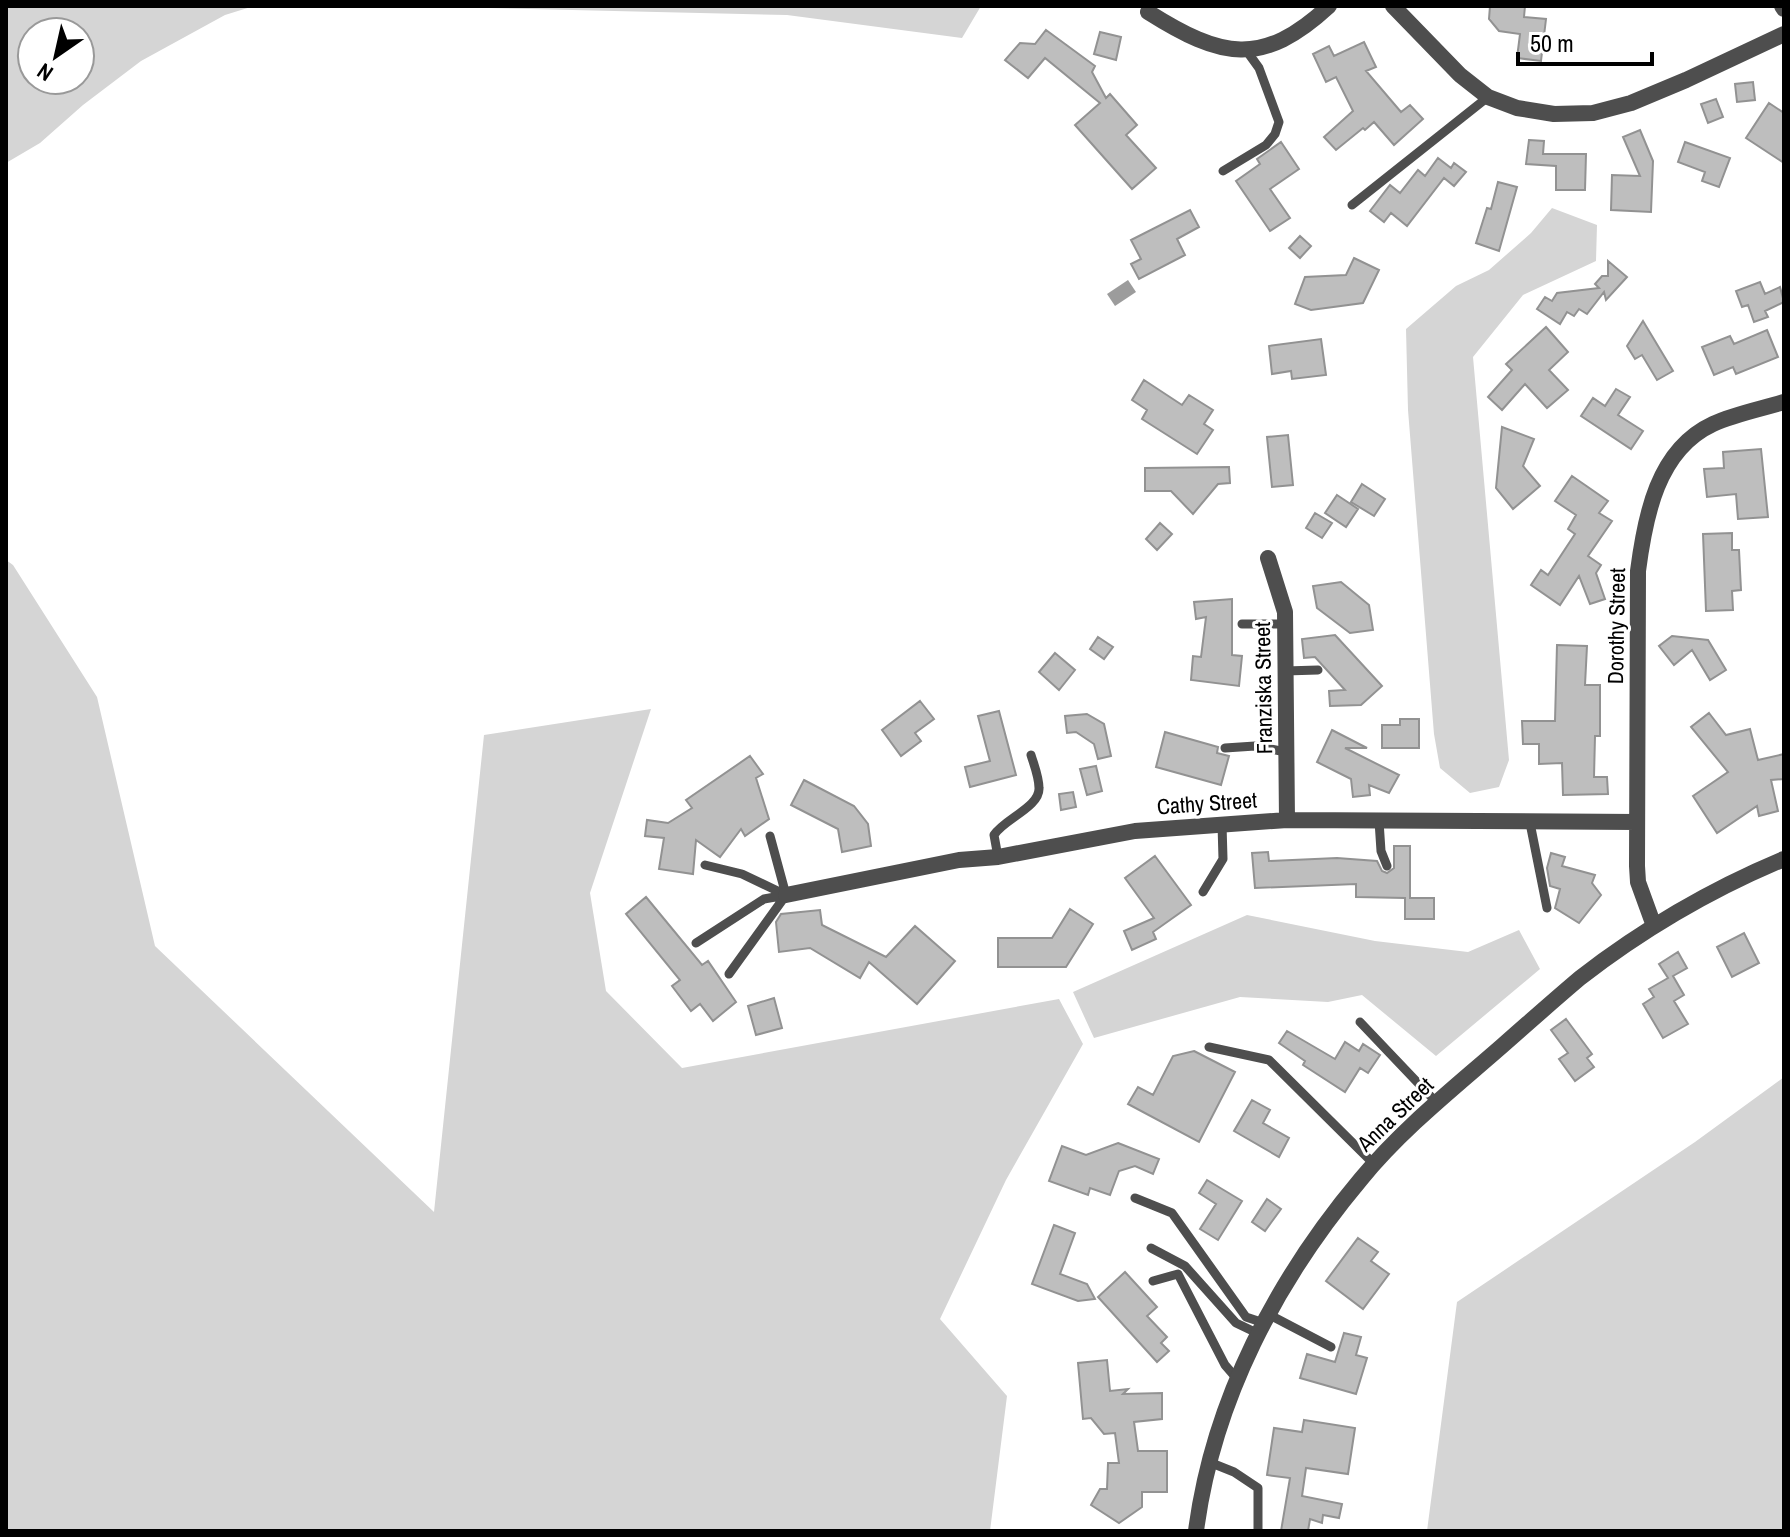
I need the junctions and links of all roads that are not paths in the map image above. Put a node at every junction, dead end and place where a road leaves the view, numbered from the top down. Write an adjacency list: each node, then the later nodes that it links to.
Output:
1 (1329, 6): 5 (street)
2 (1393, 6): 6 (street)
3 (1148, 12): 5 (street)
4 (1784, 34): 6 (street)
5 (1246, 50): 7 (lane)
6 (1488, 97): 8 (lane)
7 (1223, 171)
8 (1352, 205)
9 (1784, 402): 20 (street, Dorothy Street)
10 (1268, 558): 12 (street, Franziska Street)
11 (1242, 624): 12 (lane)
12 (1285, 624): 14 (street, Franziska Street)
13 (1318, 670): 14 (lane)
14 (1285, 671): 16 (street, Franziska Street)
15 (1225, 748): 16 (lane)
16 (1286, 752): 18 (street, Franziska Street)
17 (1031, 755): 24 (lane)
18 (1287, 820): 19 (street, Cathy Street); 22 (street, Cathy Street)
19 (1379, 821): 21 (street, Cathy Street); 27 (lane)
20 (1637, 822): 21 (street, Cathy Street); 31 (street, Dorothy Street)
21 (1530, 823): 30 (lane)
22 (1222, 824): 24 (street, Cathy Street); 28 (lane)
23 (770, 836): 29 (lane)
24 (998, 857): 29 (street, Cathy Street)
25 (1784, 859): 31 (street, Anna Street)
26 (705, 865): 29 (lane)
27 (1387, 866)
28 (1203, 892)
29 (786, 895): 32 (lane); 33 (lane)
30 (1547, 908)
31 (1654, 926): 36 (street, Anna Street)
32 (696, 943)
33 (729, 974)
34 (1360, 1022): 36 (lane)
35 (1209, 1047): 37 (lane)
36 (1437, 1103): 37 (street, Anna Street)
37 (1374, 1164): 41 (street, Anna Street)
38 (1135, 1198): 41 (lane)
39 (1151, 1248): 41 (lane)
40 (1153, 1281): 43 (lane)
41 (1264, 1324): 42 (lane); 43 (street, Anna Street)
42 (1331, 1347)
43 (1238, 1381): 44 (street, Anna Street)
44 (1209, 1462): 45 (street, Anna Street); 46 (lane)
45 (1196, 1531)
46 (1258, 1531)

